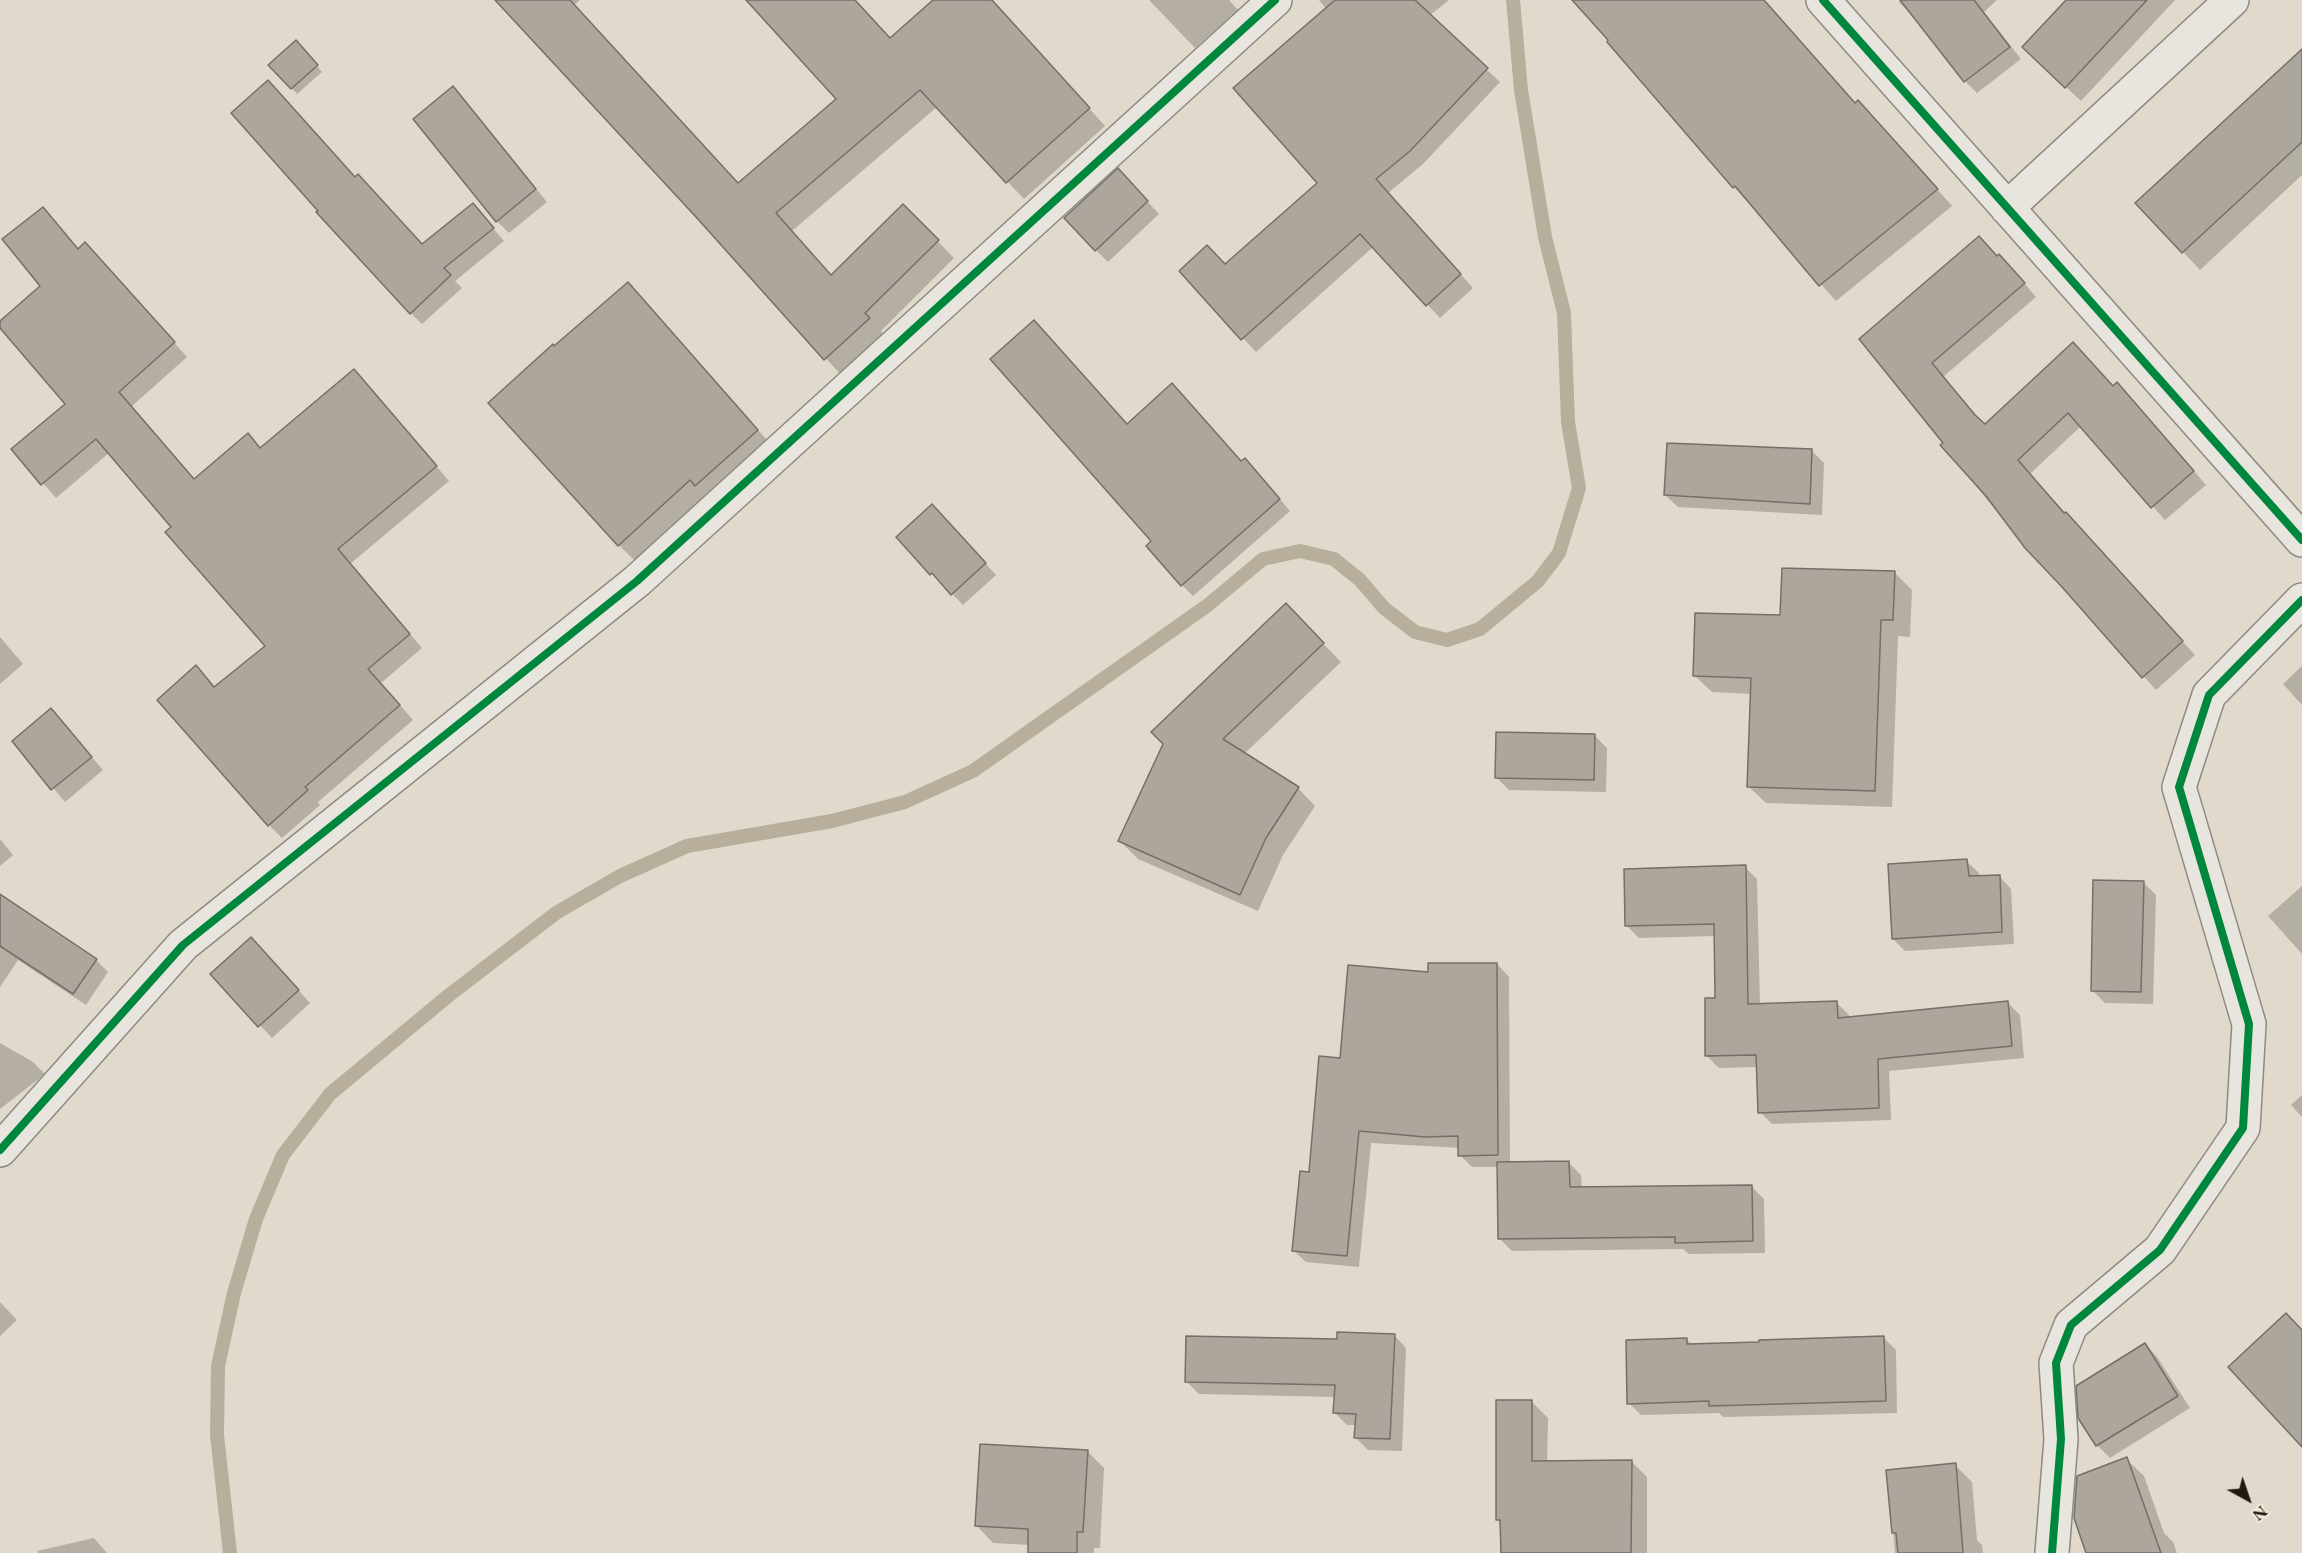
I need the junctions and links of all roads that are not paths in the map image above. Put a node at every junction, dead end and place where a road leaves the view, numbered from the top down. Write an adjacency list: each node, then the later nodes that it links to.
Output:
1 (1275, 0): 7 (street)
2 (1823, 0): 4 (street)
3 (2232, 0): 4 (street)
4 (2007, 208): 5 (street)
5 (2302, 540)
6 (2302, 600): 8 (street)
7 (0, 1150)
8 (2052, 1553)

